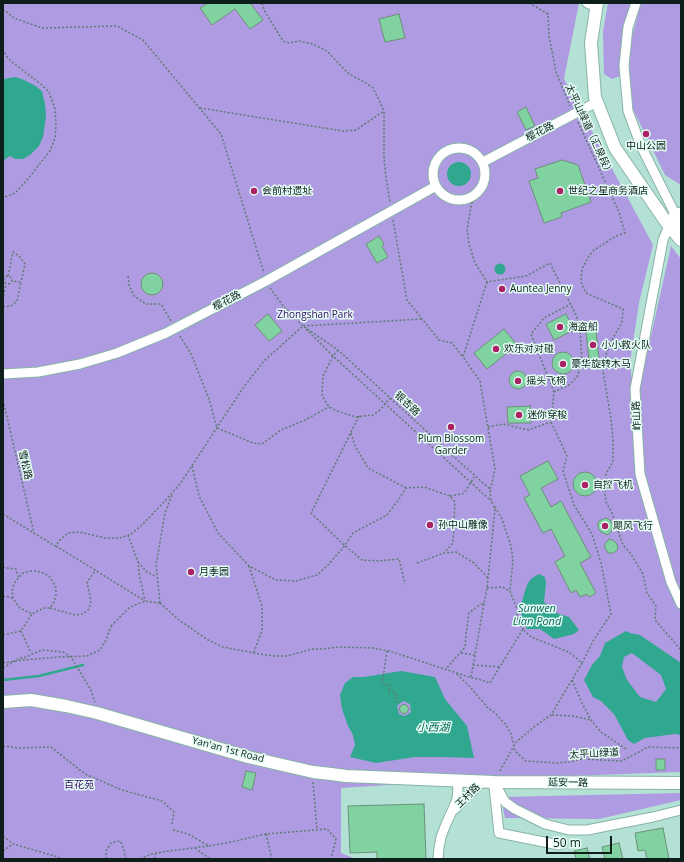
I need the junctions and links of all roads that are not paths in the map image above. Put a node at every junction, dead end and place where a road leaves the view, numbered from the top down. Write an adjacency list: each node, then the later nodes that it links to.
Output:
1 (636, 3): 6 (street)
2 (593, 4): 3 (main road)
3 (597, 102): 4 (street, 樱花路); 7 (main road)
4 (483, 162): 5 (street); 5 (street)
5 (436, 186): 9 (street, 樱花路)
6 (680, 220): 7 (street)
7 (668, 226): 8 (main road); 10 (street, 岞山路)
8 (681, 240)
9 (3, 374)
10 (681, 604)
11 (3, 702): 12 (main road, Yan'an 1st Road)
12 (456, 780): 13 (main road, 延安一路); 16 (street, 王村路)
13 (488, 781): 14 (main road, 延安一路); 15 (street); 16 (street, 王村路); 17 (street)
14 (681, 783)
15 (681, 810)
16 (452, 812): 18 (street, 王村路)
17 (559, 845)
18 (438, 859)

